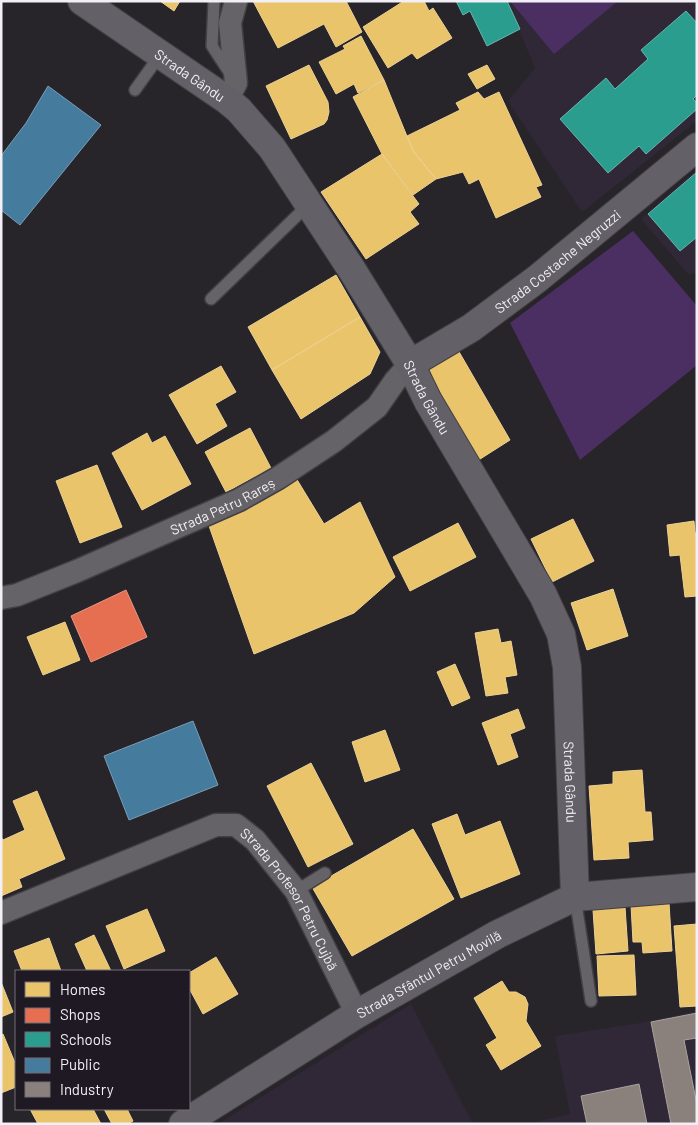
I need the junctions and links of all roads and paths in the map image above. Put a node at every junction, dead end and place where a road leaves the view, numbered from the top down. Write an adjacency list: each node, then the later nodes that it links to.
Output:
1 (82, 1): 4 (street, Strada Gându)
2 (214, 1): 6 (lane)
3 (236, 1): 6 (street)
4 (160, 54): 5 (lane); 6 (street, Strada Gându)
5 (135, 90)
6 (232, 91): 8 (street, Strada Gându)
7 (697, 146): 10 (street, Strada Costache Negruzzi)
8 (308, 205): 9 (lane); 10 (street, Strada Gându)
9 (211, 299)
10 (410, 364): 11 (street, Strada Petru Rareș); 15 (street, Strada Gându)
11 (1, 598)
12 (325, 873): 14 (lane)
13 (697, 887): 15 (street, Strada Sfântul Petru Movilă)
14 (296, 891): 16 (street, Strada Profesor Petru Cujbă); 18 (street, Strada Profesor Petru Cujbă)
15 (575, 897): 17 (lane); 18 (street, Strada Sfântul Petru Movilă)
16 (1, 913)
17 (591, 1001)
18 (357, 1014): 19 (street, Strada Sfântul Petru Movilă)
19 (182, 1124)

